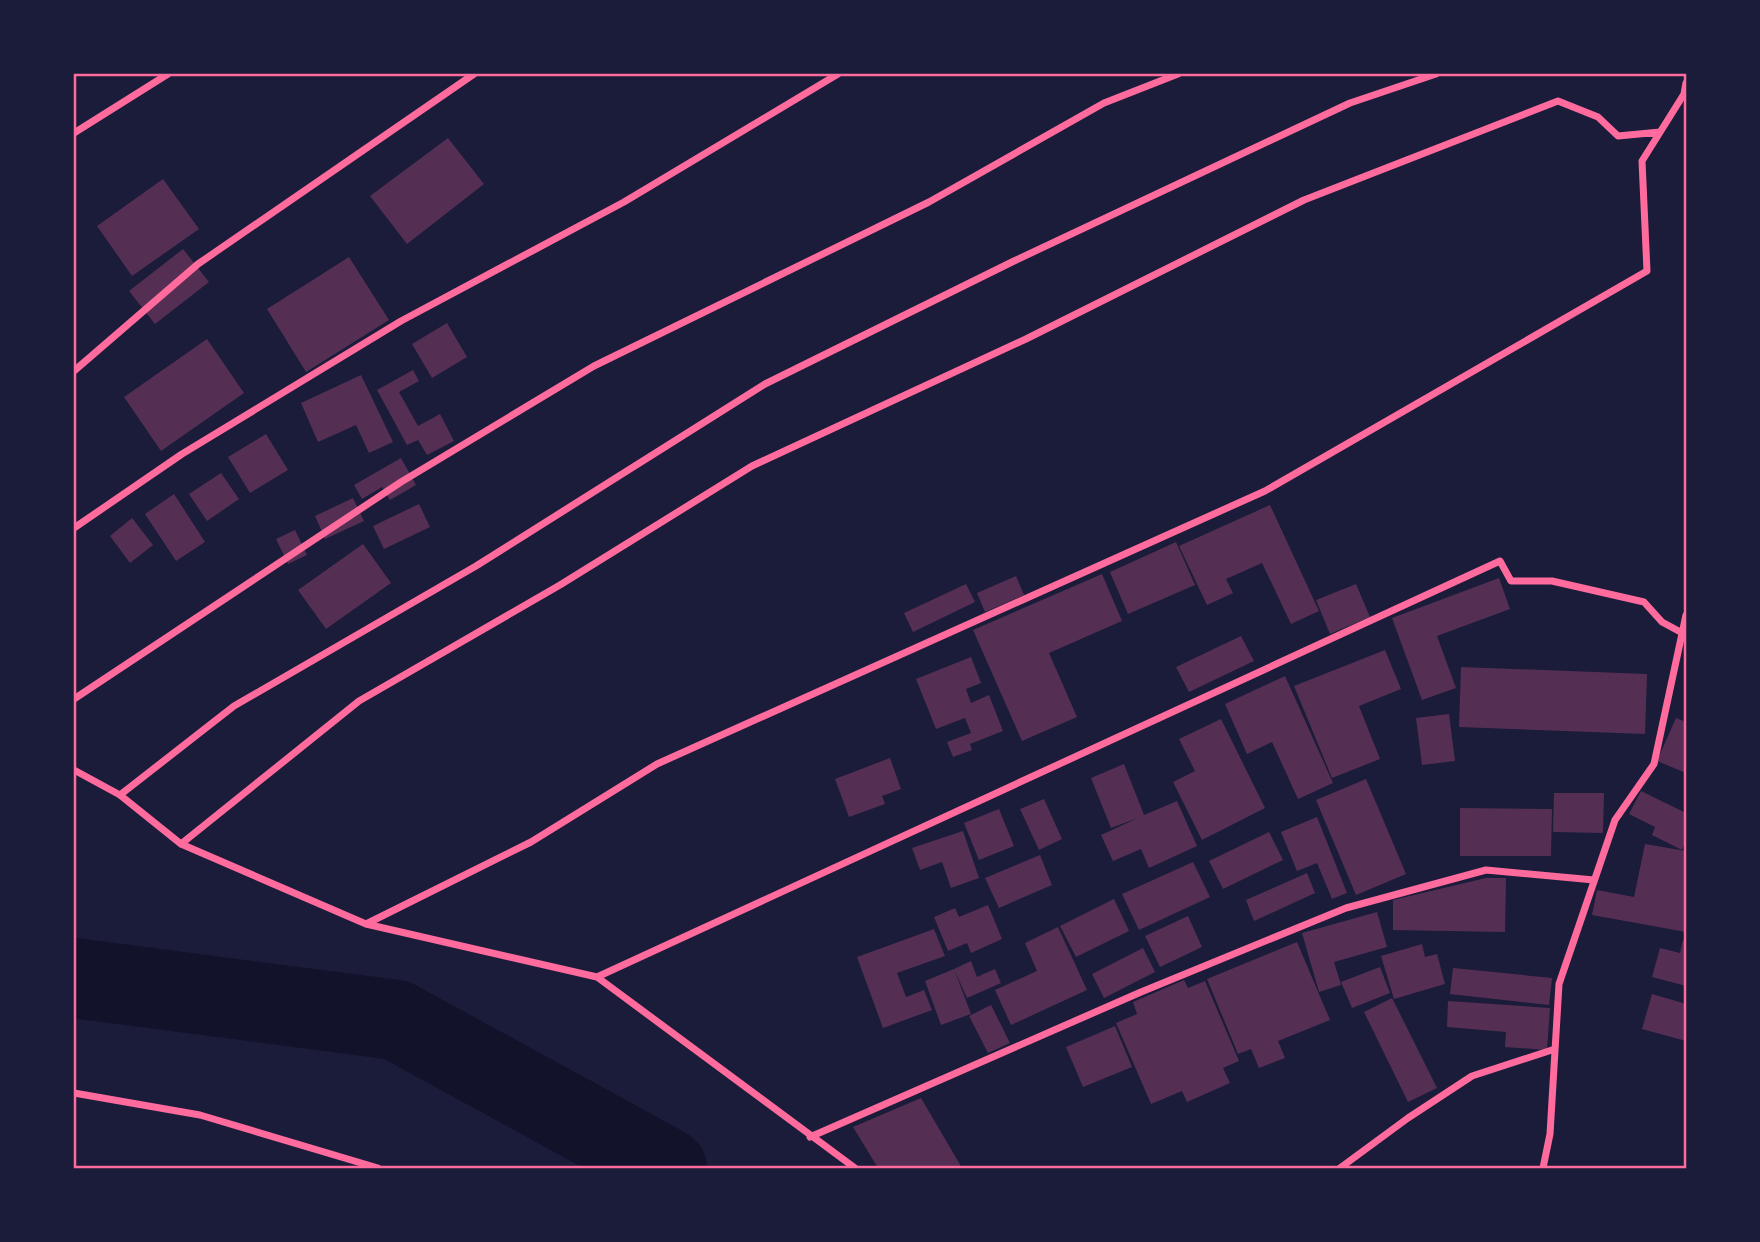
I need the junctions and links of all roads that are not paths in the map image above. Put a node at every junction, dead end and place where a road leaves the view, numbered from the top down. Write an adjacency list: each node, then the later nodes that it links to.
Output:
1 (168, 74): 7 (street)
2 (474, 74): 9 (street)
3 (838, 74): 10 (street)
4 (1178, 74): 13 (street)
5 (1436, 74): 15 (street)
6 (1686, 83): 8 (street)
7 (74, 132)
8 (1660, 132): 16 (street); 18 (street)
9 (74, 371)
10 (74, 528)
11 (1686, 615): 12 (street)
12 (1685, 634): 17 (street); 19 (street)
13 (74, 699)
14 (74, 770): 15 (street)
15 (120, 795): 16 (street)
16 (181, 844): 18 (street)
17 (1594, 880): 20 (street); 22 (street)
18 (366, 924): 19 (street)
19 (597, 977): 22 (street)
20 (1555, 1049): 25 (street); 26 (street)
21 (74, 1093): 23 (street)
22 (810, 1137): 24 (street)
23 (378, 1168)
24 (855, 1168)
25 (1340, 1168)
26 (1542, 1168)

